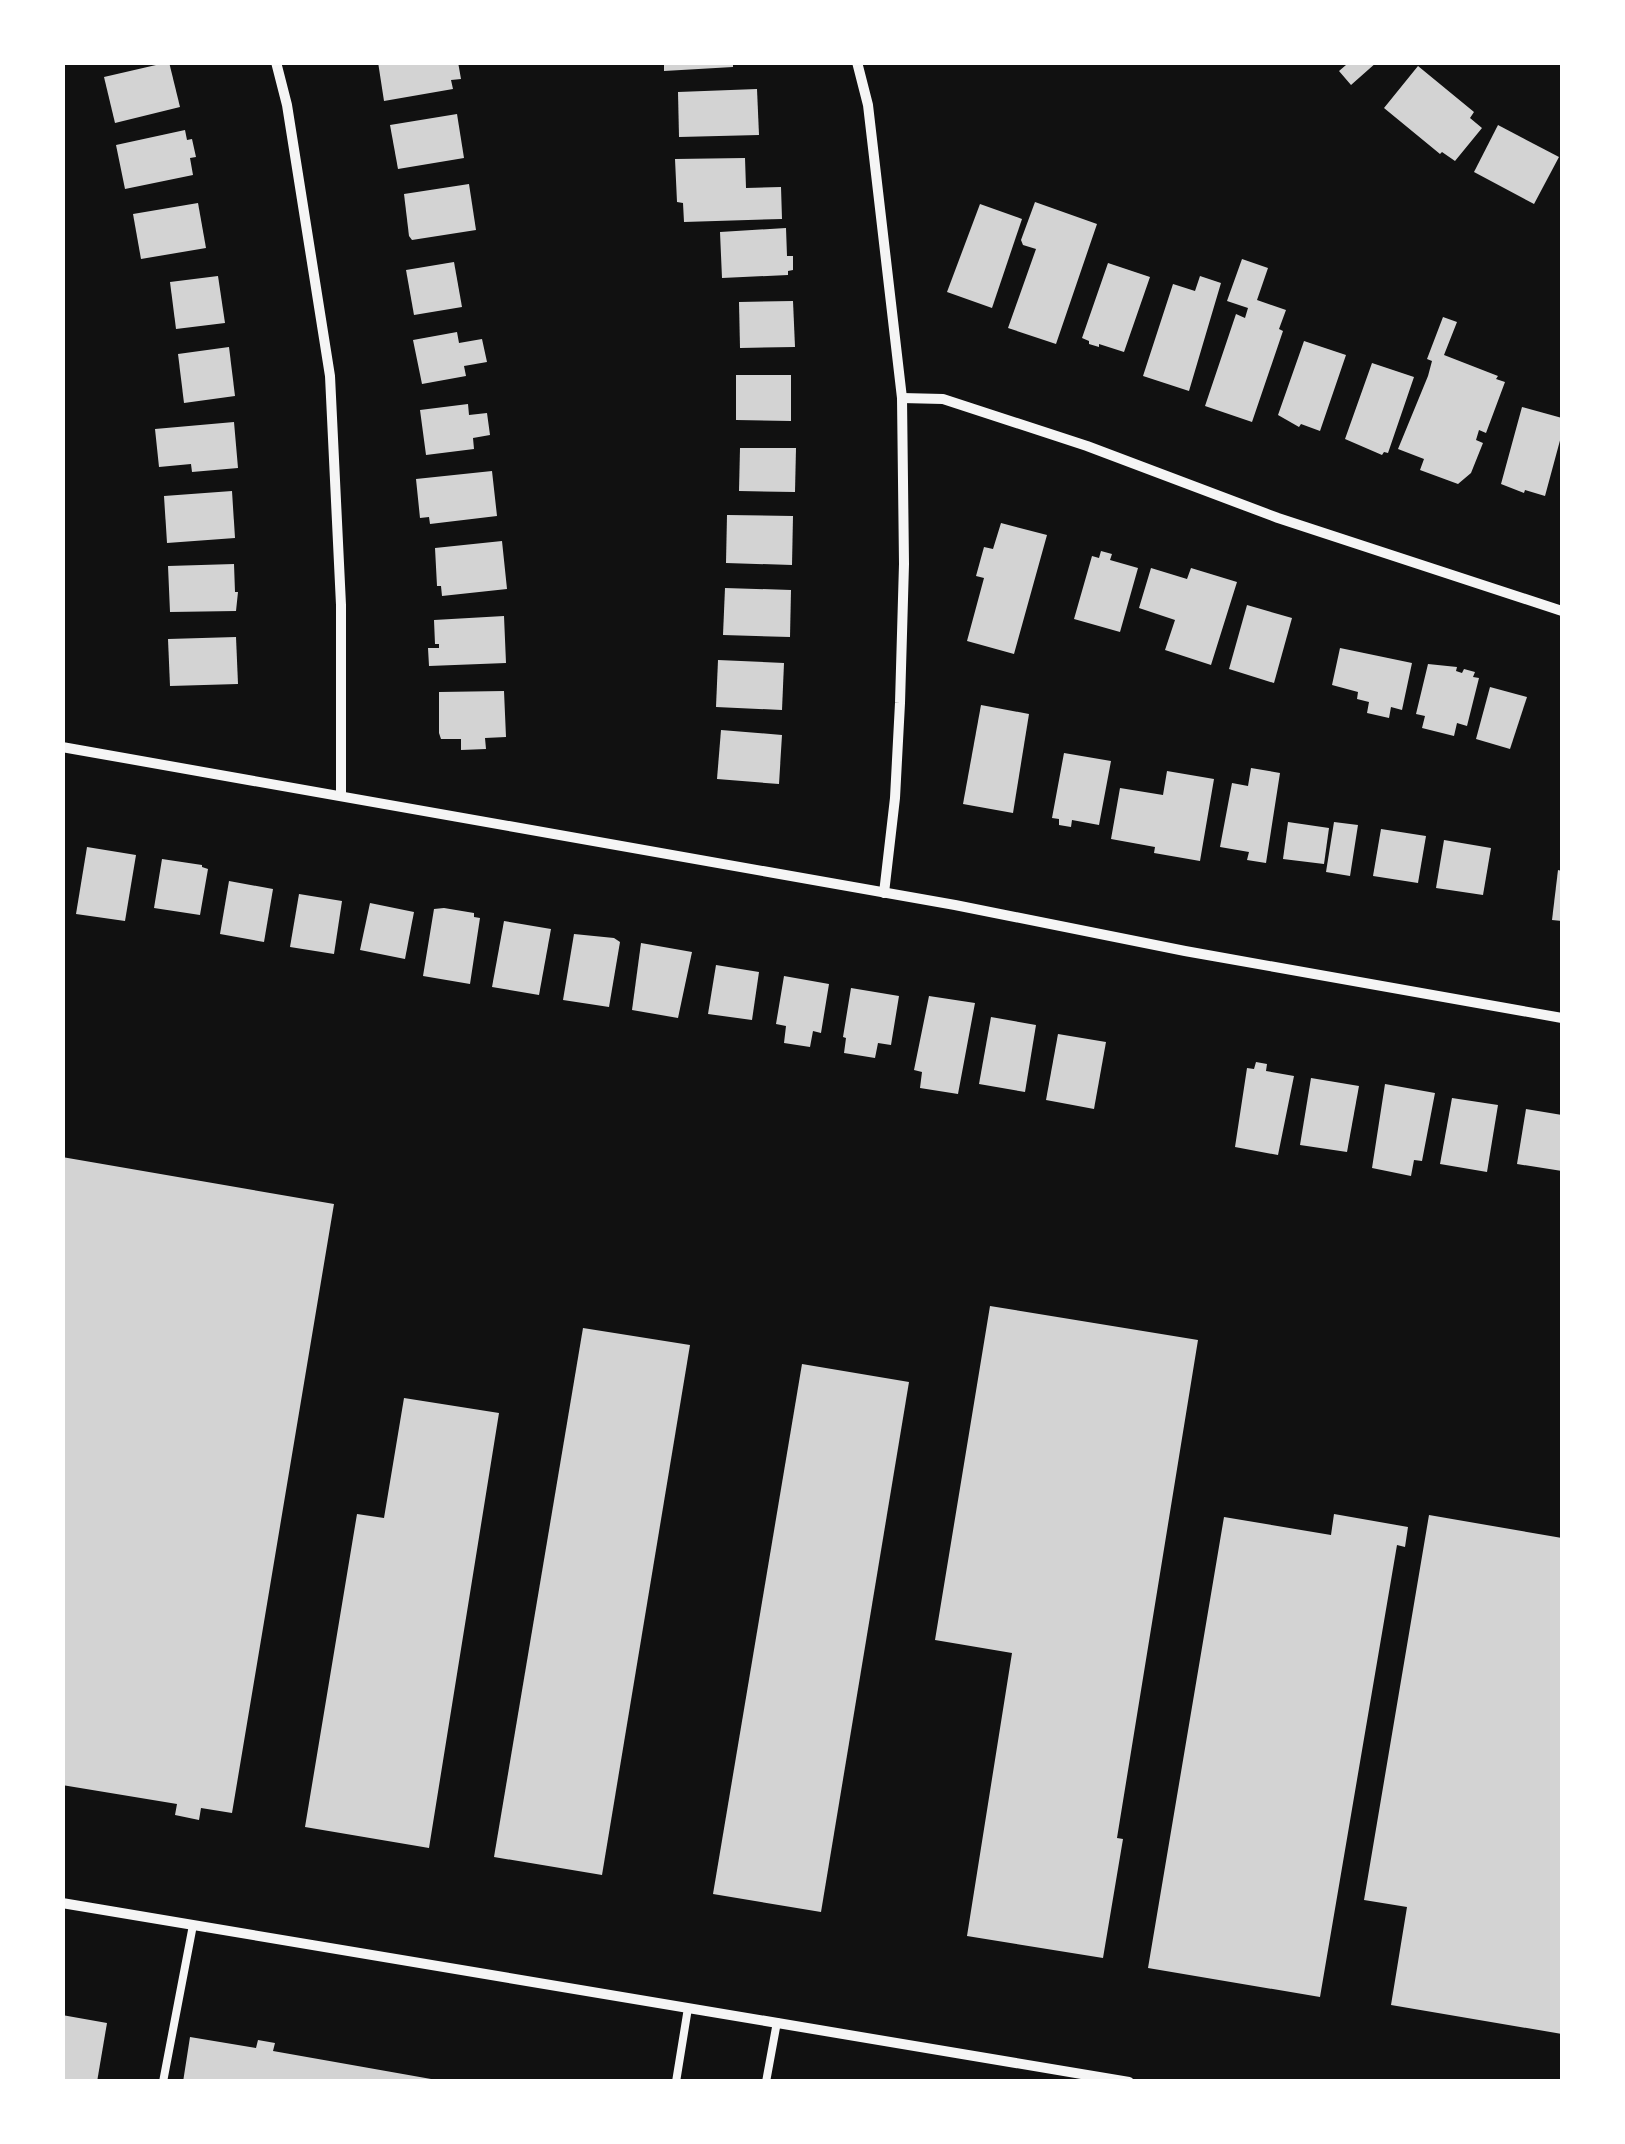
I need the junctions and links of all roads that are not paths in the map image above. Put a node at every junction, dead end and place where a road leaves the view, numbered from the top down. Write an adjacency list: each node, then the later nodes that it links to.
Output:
1 (276, 62): 6 (street)
2 (858, 62): 3 (street)
3 (902, 398): 4 (street); 7 (street)
4 (1562, 611)
5 (62, 747): 6 (street)
6 (341, 795): 7 (street)
7 (884, 893): 8 (street)
8 (1562, 1018)
9 (62, 1903): 10 (street)
10 (193, 1924): 11 (street); 13 (lane)
11 (688, 2008): 12 (street); 14 (lane)
12 (777, 2022): 15 (lane); 16 (street)
13 (163, 2082)
14 (676, 2082)
15 (766, 2082)
16 (1129, 2082)

